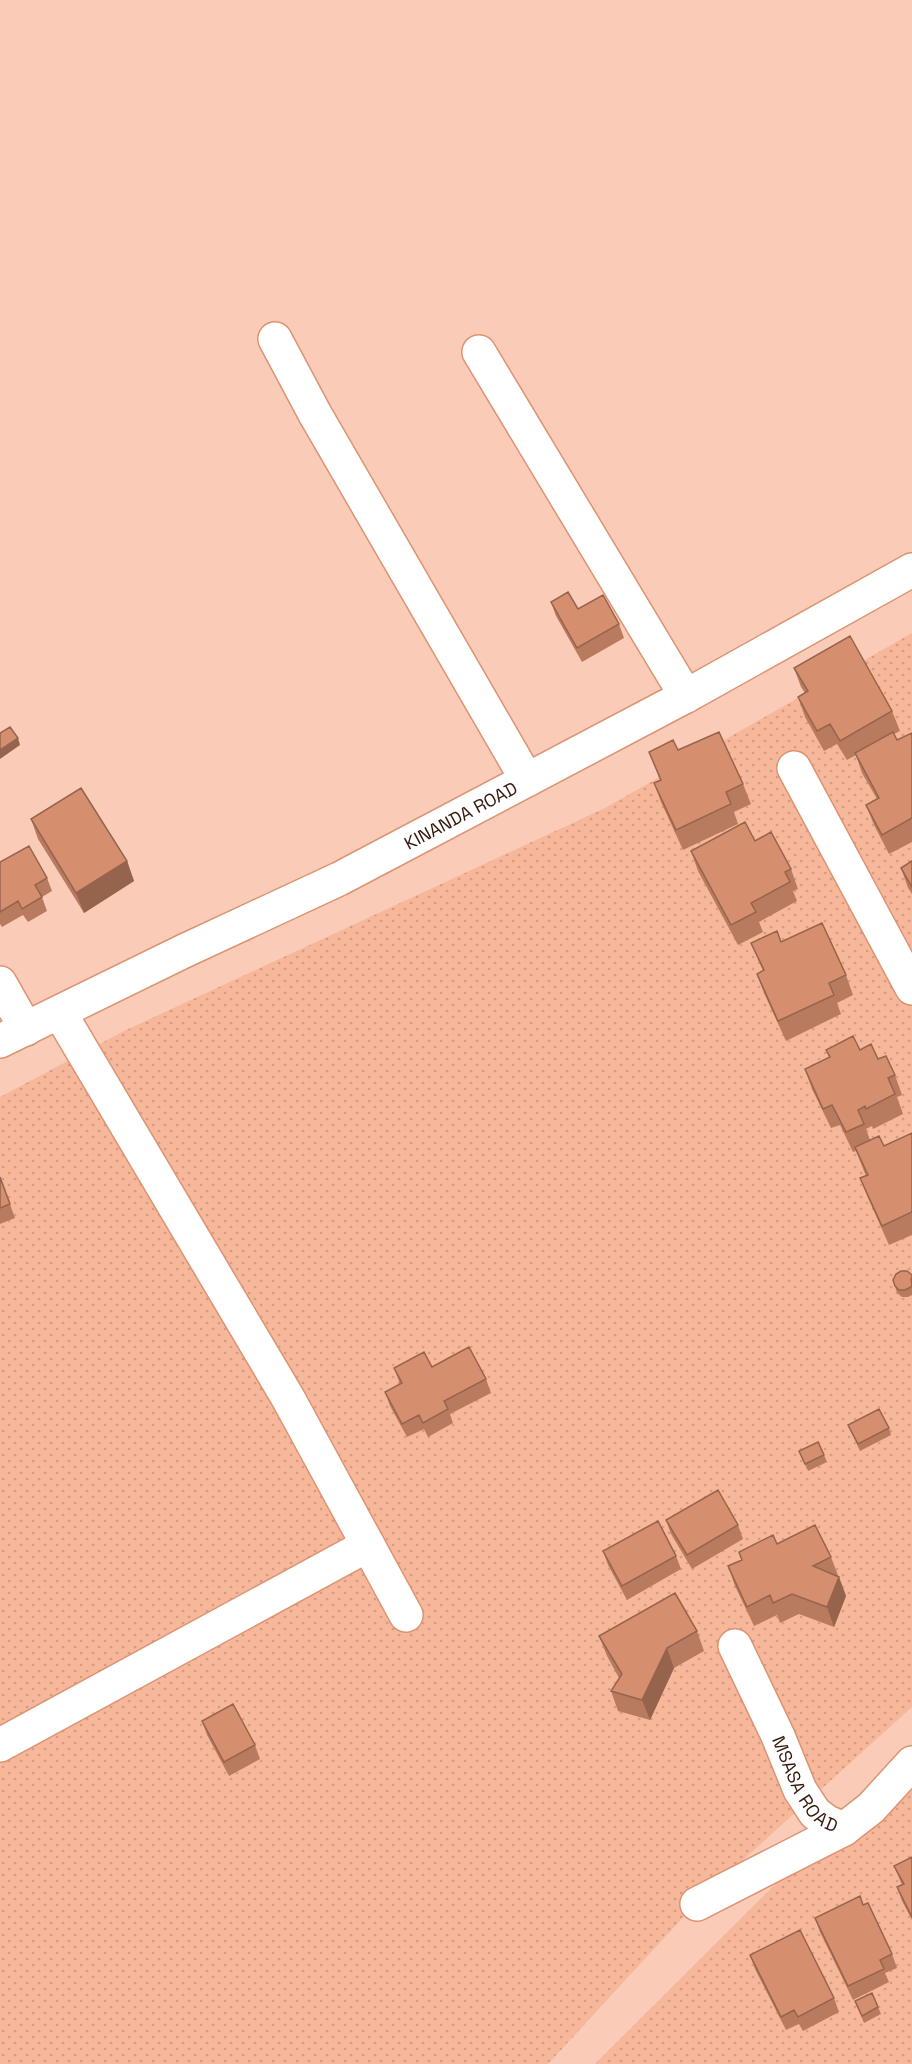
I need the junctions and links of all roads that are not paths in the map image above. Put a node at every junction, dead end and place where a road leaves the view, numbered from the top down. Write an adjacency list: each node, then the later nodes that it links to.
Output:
1 (275, 339): 6 (street)
2 (479, 352): 4 (street)
3 (912, 570): 4 (street, KINANDA ROAD)
4 (686, 696): 6 (street, KINANDA ROAD)
5 (794, 768): 8 (street)
6 (527, 780): 9 (street, KINANDA ROAD)
7 (0, 983): 10 (street)
8 (912, 988)
9 (60, 1013): 10 (street, KINANDA ROAD); 11 (street)
10 (13, 1035)
11 (368, 1545): 12 (street); 14 (street)
12 (406, 1615)
13 (735, 1646): 16 (street, MSASA ROAD)
14 (0, 1744)
15 (912, 1763): 16 (street, MSASA ROAD)
16 (844, 1829): 17 (street)
17 (697, 1904)

